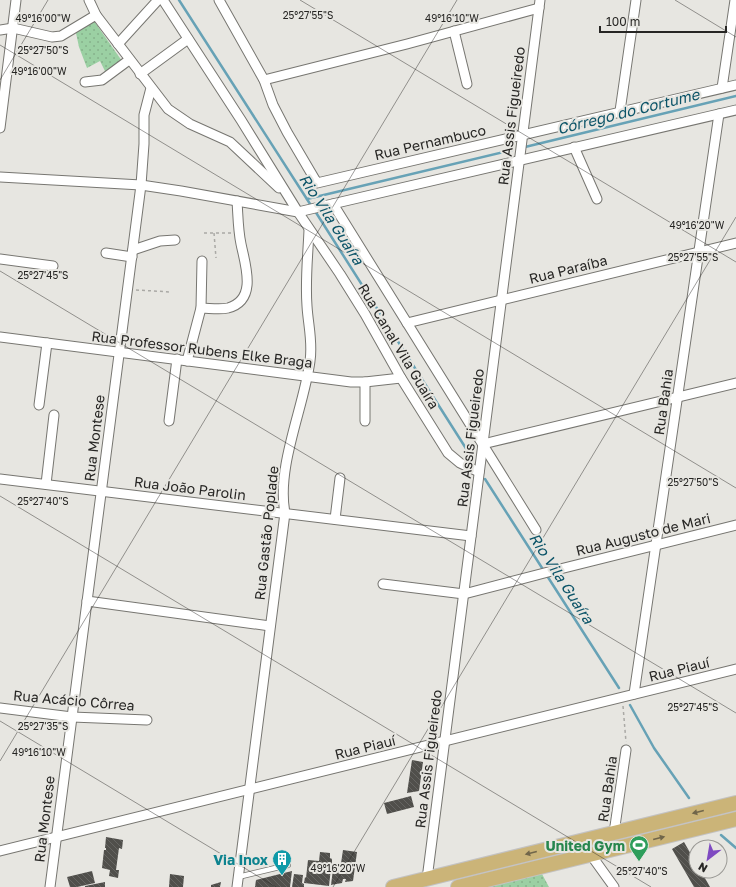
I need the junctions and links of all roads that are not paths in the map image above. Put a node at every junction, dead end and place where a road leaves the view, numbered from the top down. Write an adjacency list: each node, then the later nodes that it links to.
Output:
1 (16, 0): 11 (street)
2 (89, 0): 9 (street)
3 (158, 0): 15 (street)
4 (163, 0): 14 (street, Rua Canal Vila Guaíra)
5 (218, 0): 18 (street)
6 (636, 0): 25 (street)
7 (735, 0): 10 (street)
8 (540, 4): 13 (street); 28 (street, Rua Assis Figueiredo)
9 (96, 15): 11 (street); 15 (street)
10 (734, 24): 23 (street)
11 (13, 28): 12 (street); 27 (street)
12 (0, 30)
13 (454, 31): 18 (street); 20 (street)
14 (188, 38): 17 (street); 33 (street, Rua Canal Vila Guaíra)
15 (118, 44): 16 (street)
16 (129, 60): 17 (street); 19 (street)
17 (140, 74): 22 (street)
18 (264, 80): 28 (street, Rua Pernambuco)
19 (85, 82)
20 (467, 84)
21 (736, 85): 23 (street, Rua Pernambuco)
22 (151, 88): 32 (street, Rua Montese); 33 (street)
23 (722, 88): 25 (street, Rua Pernambuco)
24 (736, 110): 26 (street)
25 (620, 111): 28 (street, Rua Pernambuco)
26 (719, 114): 29 (street); 41 (street, Rua Bahia)
27 (0, 128)
28 (523, 134): 30 (street, Rua Assis Figueiredo)
29 (574, 147): 30 (street); 34 (street)
30 (520, 160): 36 (street); 47 (street, Rua Assis Figueiredo)
31 (0, 177): 32 (street)
32 (141, 185): 35 (street); 43 (street, Rua Montese)
33 (286, 194): 37 (street, Rua Canal Vila Guaíra)
34 (597, 199)
35 (237, 201): 37 (street); 48 (street)
36 (333, 204): 37 (street); 49 (street, Rua Canal Vila Guaíra)
37 (298, 212): 38 (street, Rua Canal Vila Guaíra)
38 (309, 230): 55 (street, Rua Gastão Poplade); 56 (street, Rua Canal Vila Guaíra)
39 (175, 240): 43 (street)
40 (736, 243): 41 (street, Rua Paraíba)
41 (699, 252): 47 (street, Rua Paraíba); 59 (street, Rua Bahia)
42 (106, 253): 43 (street)
43 (132, 253): 52 (street, Rua Montese)
44 (0, 260): 46 (street)
45 (202, 261): 48 (street)
46 (53, 266)
47 (502, 300): 49 (street, Rua Paraíba); 64 (street, Rua Assis Figueiredo)
48 (200, 308): 54 (street)
49 (407, 323): 64 (street, Rua Canal Vila Guaíra)
50 (0, 337): 51 (street, Rua Professor Rubens Elke Braga)
51 (47, 343): 52 (street, Rua Professor Rubens Elke Braga); 60 (street)
52 (120, 352): 53 (street, Rua Professor Rubens Elke Braga); 69 (street, Rua Montese)
53 (177, 359): 54 (street, Rua Professor Rubens Elke Braga); 63 (street)
54 (187, 361): 55 (street, Rua Professor Rubens Elke Braga)
55 (307, 376): 57 (street, Rua Professor Rubens Elke Braga); 70 (street, Rua Gastão Poplade)
56 (401, 378): 57 (street, Rua Professor Rubens Elke Braga); 65 (street, Rua Canal Vila Guaíra)
57 (365, 382): 62 (street)
58 (736, 383): 59 (street)
59 (678, 397): 64 (street); 75 (street, Rua Bahia)
60 (39, 405)
61 (54, 415): 68 (street)
62 (365, 421)
63 (169, 422)
64 (483, 444): 65 (street, Rua Assis Figueiredo); 73 (street, Rua Canal Vila Guaíra)
65 (479, 472): 74 (street, Rua Assis Figueiredo)
66 (340, 478): 71 (street)
67 (0, 479): 68 (street, Rua João Parolin)
68 (46, 484): 69 (street, Rua João Parolin)
69 (101, 491): 70 (street, Rua João Parolin); 78 (street, Rua Montese)
70 (285, 513): 71 (street, Rua João Parolin); 79 (street, Rua Gastão Poplade)
71 (335, 519): 74 (street, Rua João Parolin)
72 (736, 525): 75 (street, Rua Augusto de Mari)
73 (536, 530)
74 (471, 536): 77 (street, Rua Assis Figueiredo)
75 (656, 545): 77 (street, Rua Augusto de Mari); 81 (street, Rua Bahia)
76 (383, 584): 77 (street)
77 (464, 594): 85 (street, Rua Assis Figueiredo)
78 (87, 601): 79 (street); 83 (street, Rua Montese)
79 (270, 626): 87 (street, Rua Gastão Poplade)
80 (736, 669): 81 (street, Rua Piauí)
81 (634, 694): 85 (street, Rua Piauí)
82 (0, 708): 83 (street, Rua Acácio Côrrea)
83 (72, 717): 84 (street, Rua Acácio Côrrea); 93 (street, Rua Montese)
84 (147, 720)
85 (445, 742): 87 (street, Rua Piauí); 98 (street, Rua Assis Figueiredo)
86 (626, 750): 92 (street, Rua Bahia)
87 (249, 790): 93 (street, Rua Piauí); 97 (street, Rua Gastão Poplade)
88 (736, 803): 89 (main road, one-way to 89)
89 (677, 817): 91 (main road); 92 (main road)
90 (736, 819): 91 (main road)
91 (682, 832): 95 (main road, one-way to 91)
92 (614, 833): 98 (main road, one-way to 98)
93 (56, 837): 94 (street, Rua Piauí); 99 (street, Rua Montese)
94 (0, 851)
95 (591, 855): 102 (main road); 103 (street)
96 (288, 865): 97 (lane)
97 (238, 877): 100 (street, Rua Gastão Poplade)
98 (427, 879): 101 (main road)
99 (50, 887)
100 (237, 887)
101 (393, 887)
102 (458, 887)
103 (614, 887)

